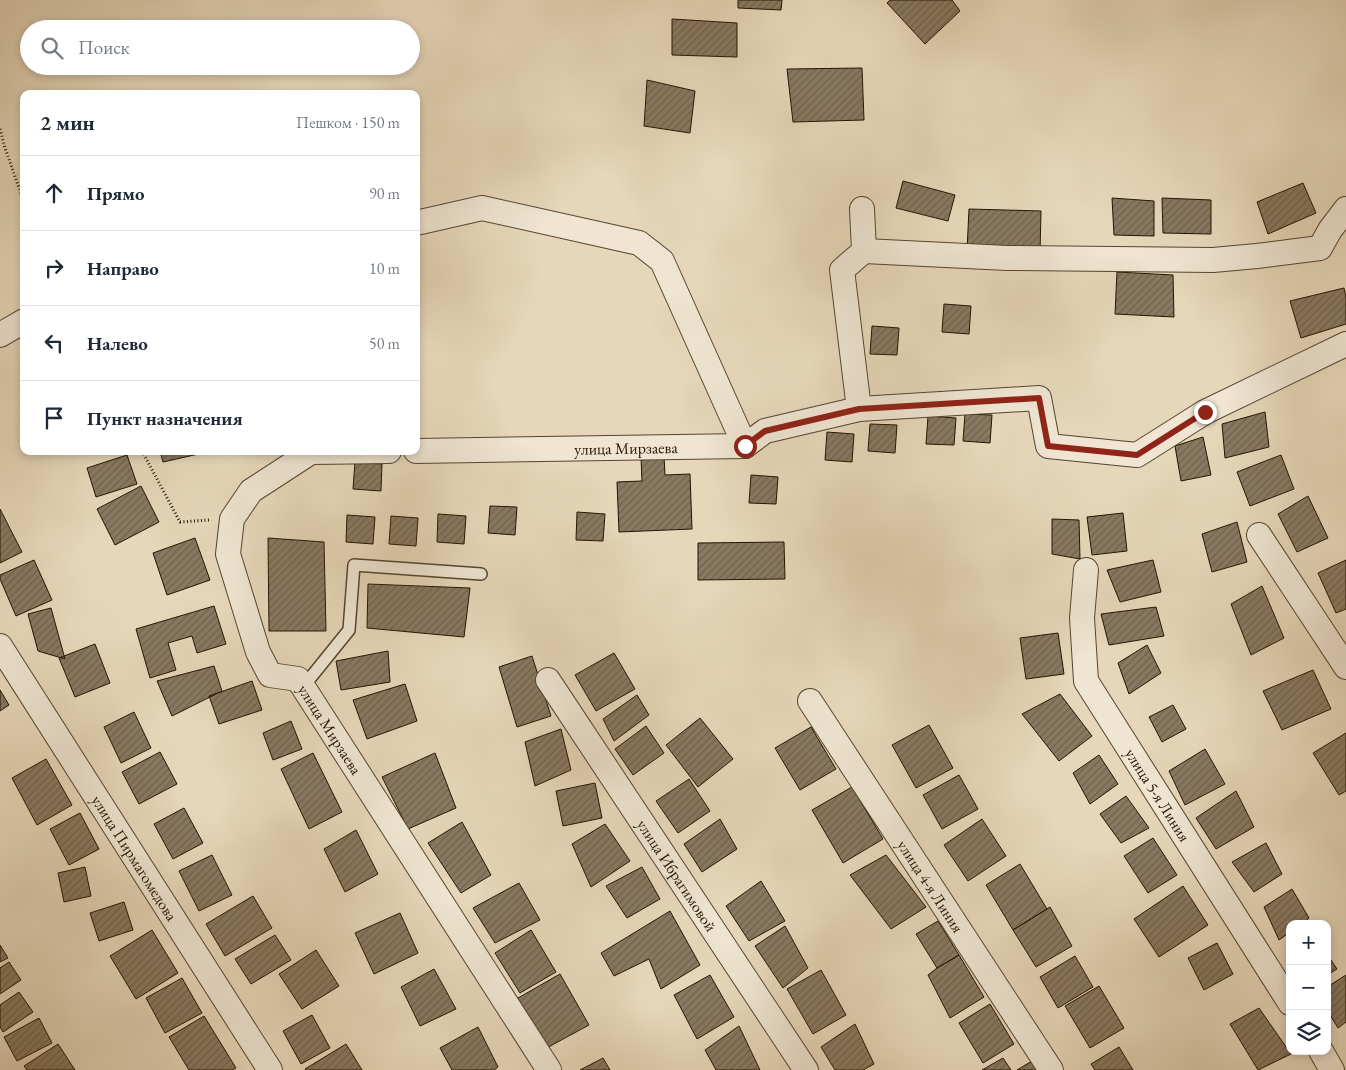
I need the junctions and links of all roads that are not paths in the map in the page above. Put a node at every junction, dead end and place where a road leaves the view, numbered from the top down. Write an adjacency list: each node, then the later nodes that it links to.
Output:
1 (862, 208): 4 (street)
2 (1346, 209): 4 (street)
3 (420, 222): 9 (street)
4 (864, 252): 8 (street)
5 (20, 323): 6 (street)
6 (0, 335)
7 (1346, 344): 8 (street)
8 (859, 409): 9 (street)
9 (745, 446): 10 (street, улица Мирзаева)
10 (420, 451)
11 (306, 455): 18 (street, улица Мирзаева)
12 (1259, 535): 16 (street)
13 (1086, 570): 20 (street, улица 5-я Линия)
14 (481, 574): 18 (lane)
15 (0, 646): 22 (street, улица Пирмагомедова)
16 (1346, 667)
17 (548, 680): 24 (street, улица Ибрагимовой)
18 (303, 687): 23 (street, улица Мирзаева)
19 (810, 702): 25 (street, улица 4-я Линия)
20 (1286, 996)
21 (1323, 1055): 26 (street)
22 (270, 1070)
23 (548, 1070)
24 (806, 1070)
25 (1051, 1070)
26 (1332, 1070)

